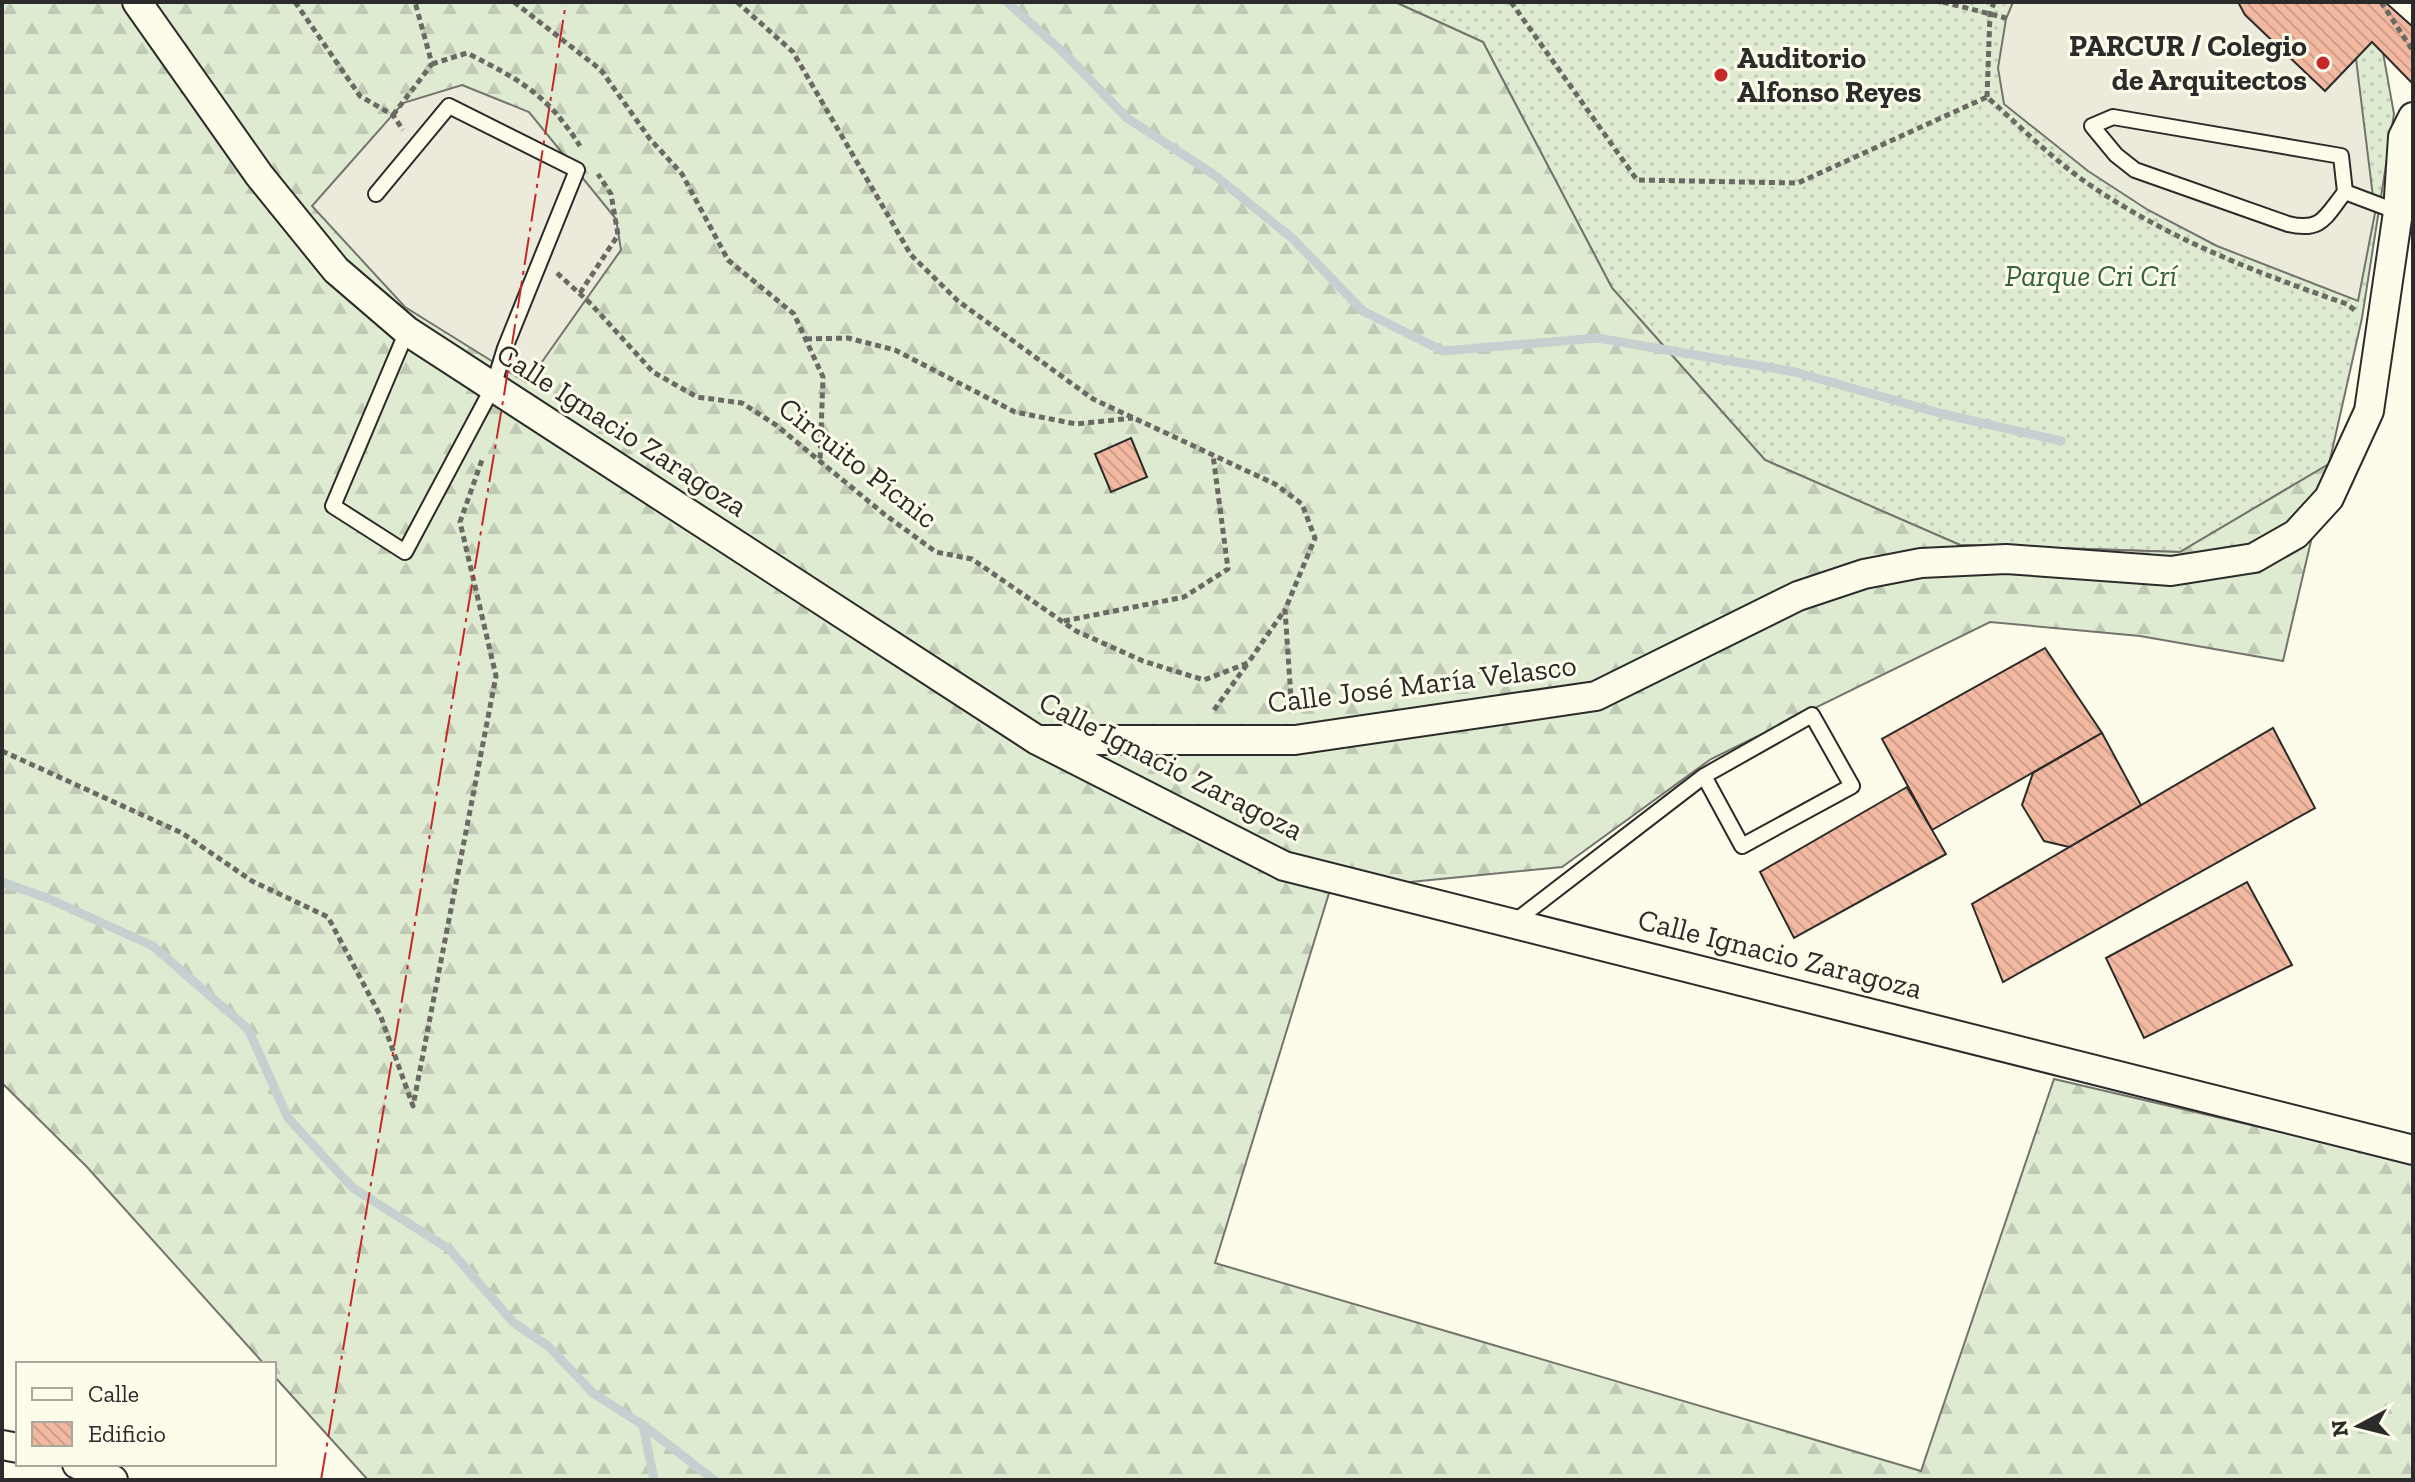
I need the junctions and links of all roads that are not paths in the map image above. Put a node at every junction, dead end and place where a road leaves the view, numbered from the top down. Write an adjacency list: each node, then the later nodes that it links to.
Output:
1 (137, 2): 6 (street, Calle Ignacio Zaragoza)
2 (2413, 117): 5 (street, Calle José María Velasco)
3 (2345, 192): 3 (lane); 5 (lane)
4 (376, 194): 7 (lane)
5 (2398, 212): 8 (street, Calle José María Velasco)
6 (407, 331): 7 (street, Calle Ignacio Zaragoza); 7 (lane)
7 (493, 387): 8 (street, Calle Ignacio Zaragoza)
8 (1037, 740): 10 (street, Calle Ignacio Zaragoza)
9 (1704, 776): 9 (lane); 10 (lane)
10 (1514, 922): 11 (street, Calle Ignacio Zaragoza)
11 (2413, 1150)
12 (82, 1466): 13 (street)
13 (113, 1480)

